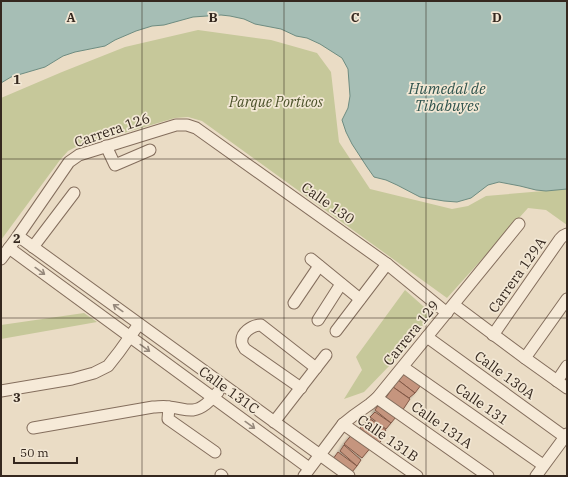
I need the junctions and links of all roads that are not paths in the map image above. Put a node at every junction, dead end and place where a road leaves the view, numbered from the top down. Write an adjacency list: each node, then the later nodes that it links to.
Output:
1 (187, 125): 2 (street, Carrera 126); 11 (street, Calle 130)
2 (106, 146): 3 (street); 7 (street, Carrera 126)
3 (150, 150)
4 (74, 193): 8 (street)
5 (519, 224): 16 (street, Carrera 129)
6 (566, 234): 20 (street, Carrera 129A)
7 (18, 236): 8 (street, Calle 131C); 9 (street, Carrera 126)
8 (33, 247): 18 (street, Calle 131C, one-way to 8)
9 (9, 248): 10 (street, Carrera 126); 21 (street, Calle 131C, one-way to 21)
10 (1, 259)
11 (387, 264): 13 (street); 16 (street, Calle 130)
12 (341, 284): 13 (street); 15 (street); 17 (street)
13 (360, 299): 19 (street)
14 (567, 299): 24 (street)
15 (294, 303)
16 (450, 309): 20 (street, Calle 130); 22 (street, Carrera 129)
17 (318, 320)
18 (139, 324): 21 (street); 29 (street, Calle 131C)
19 (336, 331)
20 (494, 335): 24 (street, Calle 130)
21 (130, 336): 32 (street); 33 (street, Calle 131C, one-way to 33)
22 (427, 337): 26 (street, Carrera 129); 39 (street, Calle 130A)
23 (326, 355): 27 (street)
24 (525, 358): 28 (street, Calle 130)
25 (567, 366): 28 (street)
26 (403, 367): 34 (street, Carrera 129); 42 (street, Calle 131)
27 (316, 368): 30 (street); 30 (street)
28 (556, 381): 31 (street, Calle 130)
29 (223, 385): 33 (street); 36 (street, Calle 131C)
30 (301, 388): 36 (street)
31 (567, 388)
32 (1, 390)
33 (214, 398): 35 (street); 43 (street, Calle 131C, one-way to 43)
34 (378, 398): 37 (street, Carrera 129); 46 (street, Calle 131A)
35 (169, 406): 38 (street); 40 (street)
36 (274, 422): 41 (street, Calle 131C)
37 (343, 424): 41 (street, Carrera 129); 45 (street, Calle 131B)
38 (33, 428)
39 (566, 435): 42 (street)
40 (215, 452)
41 (319, 454): 43 (street, Carrera 129); 44 (street, Calle 131C)
42 (543, 465): 47 (street)
43 (307, 472)
44 (349, 476)
45 (417, 476)
46 (488, 476)
47 (536, 476)

